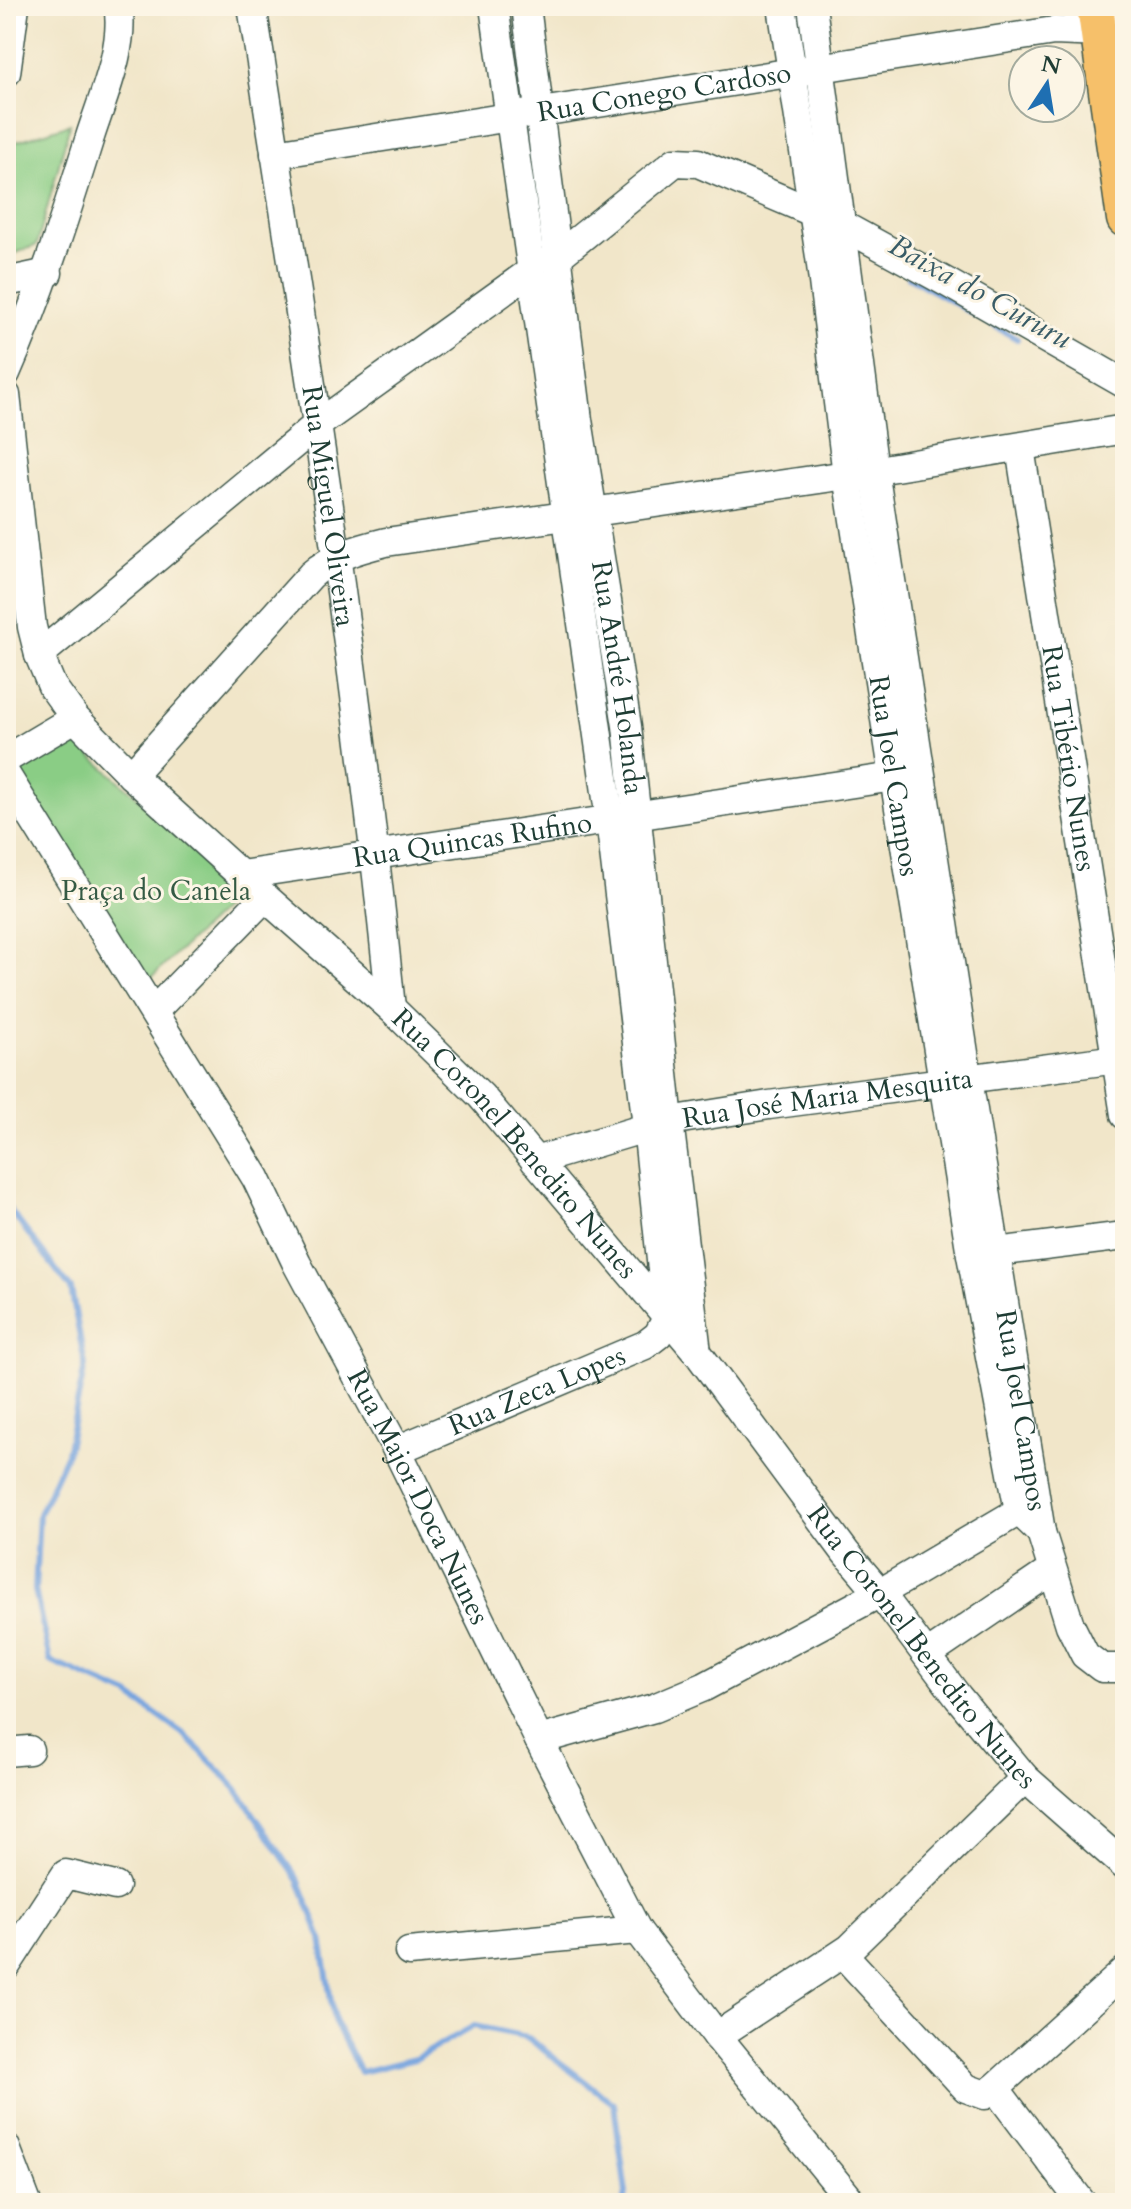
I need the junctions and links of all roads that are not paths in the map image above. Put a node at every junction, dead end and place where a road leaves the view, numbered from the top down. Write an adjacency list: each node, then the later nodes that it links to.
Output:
1 (15, 6): 11 (street)
2 (118, 6): 21 (street)
3 (252, 6): 14 (street, Rua Miguel Oliveira)
4 (494, 6): 13 (street, Rua André Holanda)
5 (526, 6): 12 (street, Rua André Holanda)
6 (782, 6): 10 (street, Rua Joel Campos)
7 (812, 6): 9 (street, Rua Joel Campos)
8 (1114, 22): 9 (street, Rua Conego Cardoso); 16 (main road)
9 (819, 67): 10 (street, Rua Conego Cardoso); 17 (street, Rua Joel Campos)
10 (791, 71): 12 (street, Rua Conego Cardoso); 15 (street, Rua Joel Campos)
11 (6, 73)
12 (539, 114): 13 (street, Rua Conego Cardoso); 18 (street, Rua André Holanda)
13 (509, 119): 14 (street, Rua Conego Cardoso); 20 (street, Rua André Holanda)
14 (275, 154): 26 (street, Rua Miguel Oliveira)
15 (812, 212): 18 (street); 19 (street, Rua Joel Campos)
16 (1125, 218)
17 (842, 225): 19 (street, Rua Joel Campos); 24 (street)
18 (556, 258): 30 (street, Rua André Holanda)
19 (834, 258): 29 (street, Rua Joel Campos)
20 (530, 272): 26 (street); 30 (street, Rua André Holanda)
21 (48, 273): 22 (street); 23 (street)
22 (6, 282)
23 (6, 373)
24 (1125, 384)
25 (6, 395): 32 (street, Rua Coronel Benedito Nunes)
26 (317, 425): 31 (street, Rua Miguel Oliveira); 32 (street)
27 (1125, 429): 28 (street)
28 (1020, 448): 29 (street); 44 (street, Rua Tibério Nunes)
29 (860, 473): 30 (street); 37 (street, Rua Joel Campos); 45 (street, Rua Joel Campos)
30 (580, 515): 31 (street); 38 (street, Rua André Holanda)
31 (336, 558): 36 (street); 39 (street, Rua Miguel Oliveira)
32 (39, 655): 33 (street, Rua Coronel Benedito Nunes)
33 (75, 718): 34 (street); 36 (street, Rua Coronel Benedito Nunes)
34 (6, 759)
35 (6, 775): 43 (street, Rua Major Doca Nunes)
36 (131, 775): 40 (street, Rua Coronel Benedito Nunes)
37 (894, 777): 38 (street, Rua Quincas Rufino); 45 (street, Rua Joel Campos)
38 (624, 818): 39 (street, Rua Quincas Rufino); 47 (street, Rua André Holanda)
39 (376, 855): 40 (street, Rua Quincas Rufino); 42 (street, Rua Miguel Oliveira)
40 (241, 875): 41 (street, Rua Coronel Benedito Nunes)
41 (265, 897): 42 (street, Rua Coronel Benedito Nunes); 43 (street)
42 (391, 1008): 48 (street, Rua Coronel Benedito Nunes)
43 (154, 1011): 53 (street, Rua Major Doca Nunes)
44 (1121, 1058): 45 (street, Rua José Maria Mesquita); 46 (street, Rua Tibério Nunes)
45 (956, 1080): 47 (street, Rua José Maria Mesquita); 50 (street, Rua Joel Campos)
46 (1125, 1115)
47 (658, 1124): 48 (street, Rua José Maria Mesquita); 51 (street, Rua André Holanda); 52 (street, Rua André Holanda)
48 (535, 1161): 51 (street, Rua Coronel Benedito Nunes)
49 (1125, 1236): 50 (street)
50 (984, 1253): 54 (street, Rua Joel Campos)
51 (667, 1318): 52 (street, Rua Coronel Benedito Nunes); 53 (street, Rua Zeca Lopes)
52 (697, 1352): 56 (street, Rua Coronel Benedito Nunes)
53 (397, 1450): 59 (street, Rua Major Doca Nunes)
54 (1028, 1507): 55 (street, Rua Joel Campos); 56 (street)
55 (1052, 1570): 57 (street); 58 (street, Rua Joel Campos)
56 (880, 1593): 57 (street, Rua Coronel Benedito Nunes); 59 (street)
57 (927, 1655): 60 (street, Rua Coronel Benedito Nunes)
58 (1125, 1668)
59 (539, 1740): 63 (street, Rua Major Doca Nunes)
60 (1025, 1778): 61 (street, Rua Coronel Benedito Nunes); 65 (street)
61 (1125, 1866)
62 (115, 1886): 66 (street)
63 (637, 1930): 64 (street); 68 (street, Rua Major Doca Nunes)
64 (409, 1952)
65 (843, 1954): 68 (street); 69 (street)
66 (6, 1966)
67 (1125, 1971): 69 (street)
68 (717, 2036): 72 (street, Rua Major Doca Nunes)
69 (995, 2088): 73 (street)
70 (6, 2148): 71 (street)
71 (27, 2203)
72 (853, 2203)
73 (1082, 2203)

